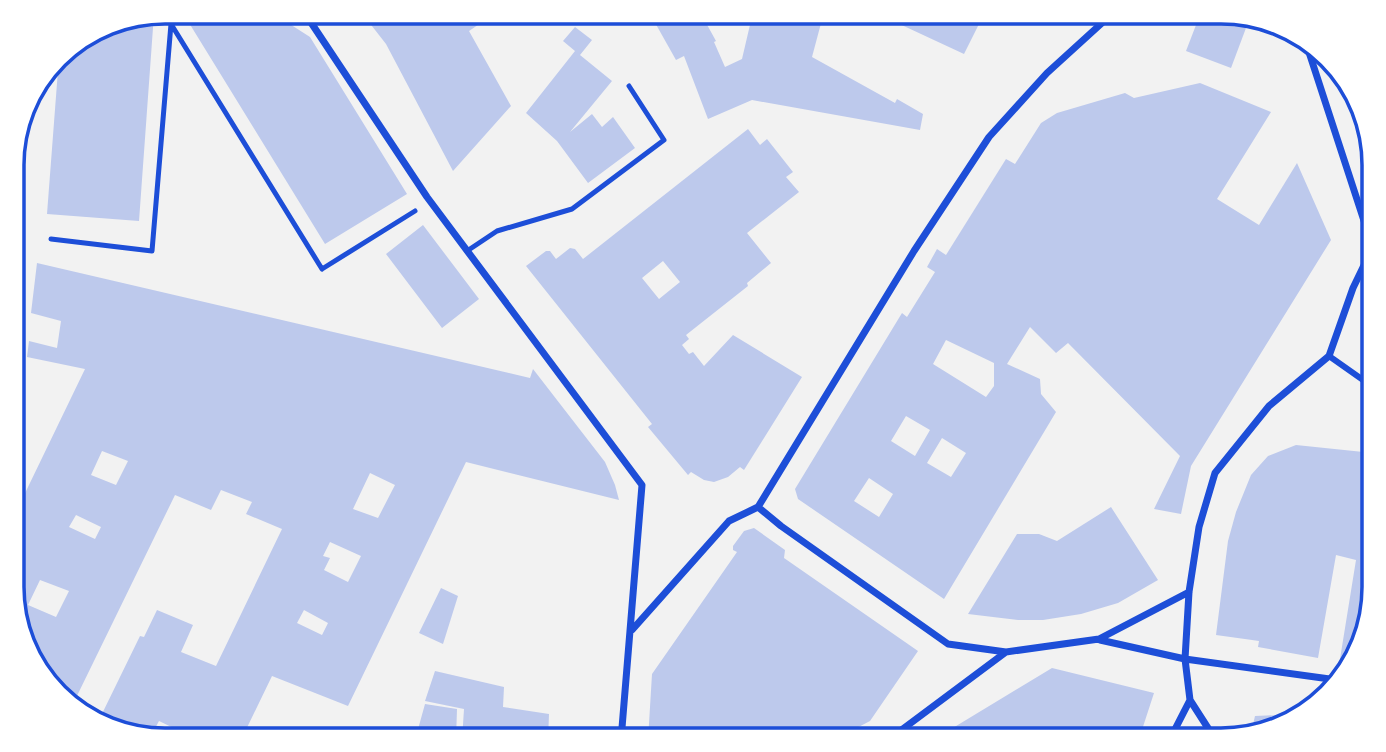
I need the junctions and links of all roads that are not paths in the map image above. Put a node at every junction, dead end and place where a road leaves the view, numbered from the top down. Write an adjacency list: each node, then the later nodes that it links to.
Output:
1 (171, 24): 9 (lane)
2 (1101, 24): 14 (street)
3 (172, 25): 7 (lane)
4 (313, 25): 10 (street)
5 (1310, 56): 8 (street)
6 (629, 86): 10 (lane)
7 (415, 211)
8 (1362, 215)
9 (51, 240)
10 (467, 251): 16 (street)
11 (1362, 269): 12 (street)
12 (1329, 356): 13 (street); 15 (street)
13 (1362, 379)
14 (758, 507): 16 (street); 18 (street)
15 (1189, 592): 17 (street); 19 (street)
16 (632, 630): 25 (street)
17 (1099, 639): 18 (street); 19 (street)
18 (1006, 652): 22 (street)
19 (1185, 659): 20 (street); 21 (street)
20 (1328, 679)
21 (1191, 700): 23 (street); 24 (street)
22 (905, 727)
23 (1176, 727)
24 (1208, 727)
25 (622, 728)

